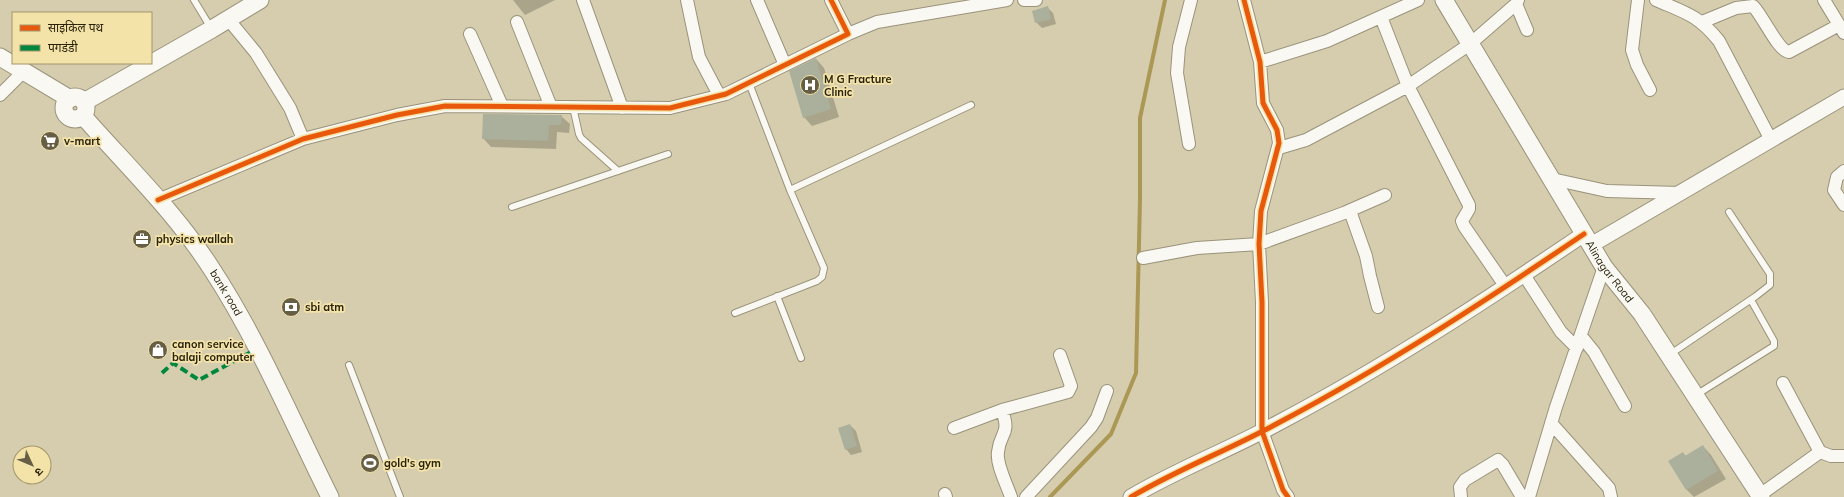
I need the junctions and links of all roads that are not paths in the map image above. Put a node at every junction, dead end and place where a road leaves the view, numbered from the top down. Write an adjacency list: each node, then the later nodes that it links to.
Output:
1 (194, 0): 22 (lane)
2 (260, 0): 19 (main road)
3 (583, 0): 46 (street)
4 (687, 0): 39 (street)
5 (757, 0): 32 (street)
6 (831, 0): 26 (street)
7 (1007, 0): 26 (street)
8 (1024, 0): 9 (street)
9 (1036, 0)
10 (1191, 0): 49 (street)
11 (1244, 0): 29 (street)
12 (1418, 0): 18 (street)
13 (1444, 0): 27 (main road, Alinagar Road)
14 (1638, 0): 37 (street)
15 (1656, 0): 21 (street)
16 (1824, 0): 23 (street)
17 (1517, 2): 24 (street); 27 (street)
18 (1381, 17): 29 (street); 36 (street)
19 (228, 19): 22 (main road); 47 (street)
20 (517, 22): 44 (street)
21 (1702, 22): 23 (street); 48 (street)
22 (212, 29): 30 (main road)
23 (1841, 29)
24 (1527, 30)
25 (470, 34): 43 (street)
26 (848, 34): 32 (street)
27 (1470, 44): 36 (street); 54 (main road, Alinagar Road)
28 (0, 57): 34 (main road)
29 (1260, 62): 50 (street)
30 (152, 63)
31 (150, 64): 42 (main road)
32 (785, 65): 35 (street)
33 (0, 69): 34 (main road)
34 (20, 75): 38 (street); 42 (main road, bank road)
35 (749, 83): 39 (street); 55 (lane)
36 (1408, 86): 50 (street); 68 (street)
37 (1650, 90)
38 (0, 95)
39 (720, 95): 46 (street)
40 (1844, 97): 48 (street)
41 (971, 105): 55 (lane)
42 (75, 106): 58 (main road, bank road)
43 (502, 106): 44 (street); 47 (street)
44 (550, 107): 45 (street)
45 (573, 107): 46 (street); 52 (lane)
46 (622, 108)
47 (303, 139): 58 (street)
48 (1771, 140): 56 (street)
49 (1189, 144)
50 (1278, 148): 64 (street)
51 (668, 154): 52 (lane)
52 (618, 171): 60 (lane)
53 (1844, 171): 59 (street)
54 (1552, 179): 56 (street); 63 (main road, Alinagar Road)
55 (790, 190): 69 (lane)
56 (1680, 193): 63 (street)
57 (1385, 195): 61 (street)
58 (158, 200): 91 (main road, bank road)
59 (1844, 205)
60 (512, 207)
61 (1350, 211): 64 (street); 71 (street)
62 (1729, 212): 70 (lane)
63 (1588, 240): 66 (main road, Alinagar Road); 67 (street)
64 (1259, 244): 65 (street); 86 (street)
65 (1143, 258)
66 (1604, 267): 73 (street); 76 (main road, Alinagar Road)
67 (1524, 275): 68 (street); 74 (street)
68 (1506, 287): 86 (street)
69 (777, 296): 72 (lane); 77 (lane)
70 (1751, 300): 76 (lane); 81 (lane)
71 (1378, 307)
72 (735, 313)
73 (1581, 336): 74 (street); 82 (street)
74 (1576, 348): 84 (street)
75 (1060, 355): 83 (street)
76 (1669, 355): 81 (main road, Alinagar Road)
77 (801, 358)
78 (349, 365): 92 (lane)
79 (1783, 383): 87 (street)
80 (1107, 391): 94 (street)
81 (1695, 395): 90 (main road, Alinagar Road)
82 (1625, 406)
83 (1002, 410): 85 (street); 93 (street)
84 (1552, 423): 98 (street); 99 (street)
85 (954, 428)
86 (1262, 431): 89 (street); 95 (street)
87 (1820, 452): 88 (street); 90 (street)
88 (1844, 456)
89 (1284, 495)
90 (1760, 496)
91 (330, 497)
92 (400, 497)
93 (1011, 497)
94 (1026, 497)
95 (1131, 497)
96 (1461, 497): 97 (street)
97 (1522, 497)
98 (1529, 497)
99 (1611, 497)

